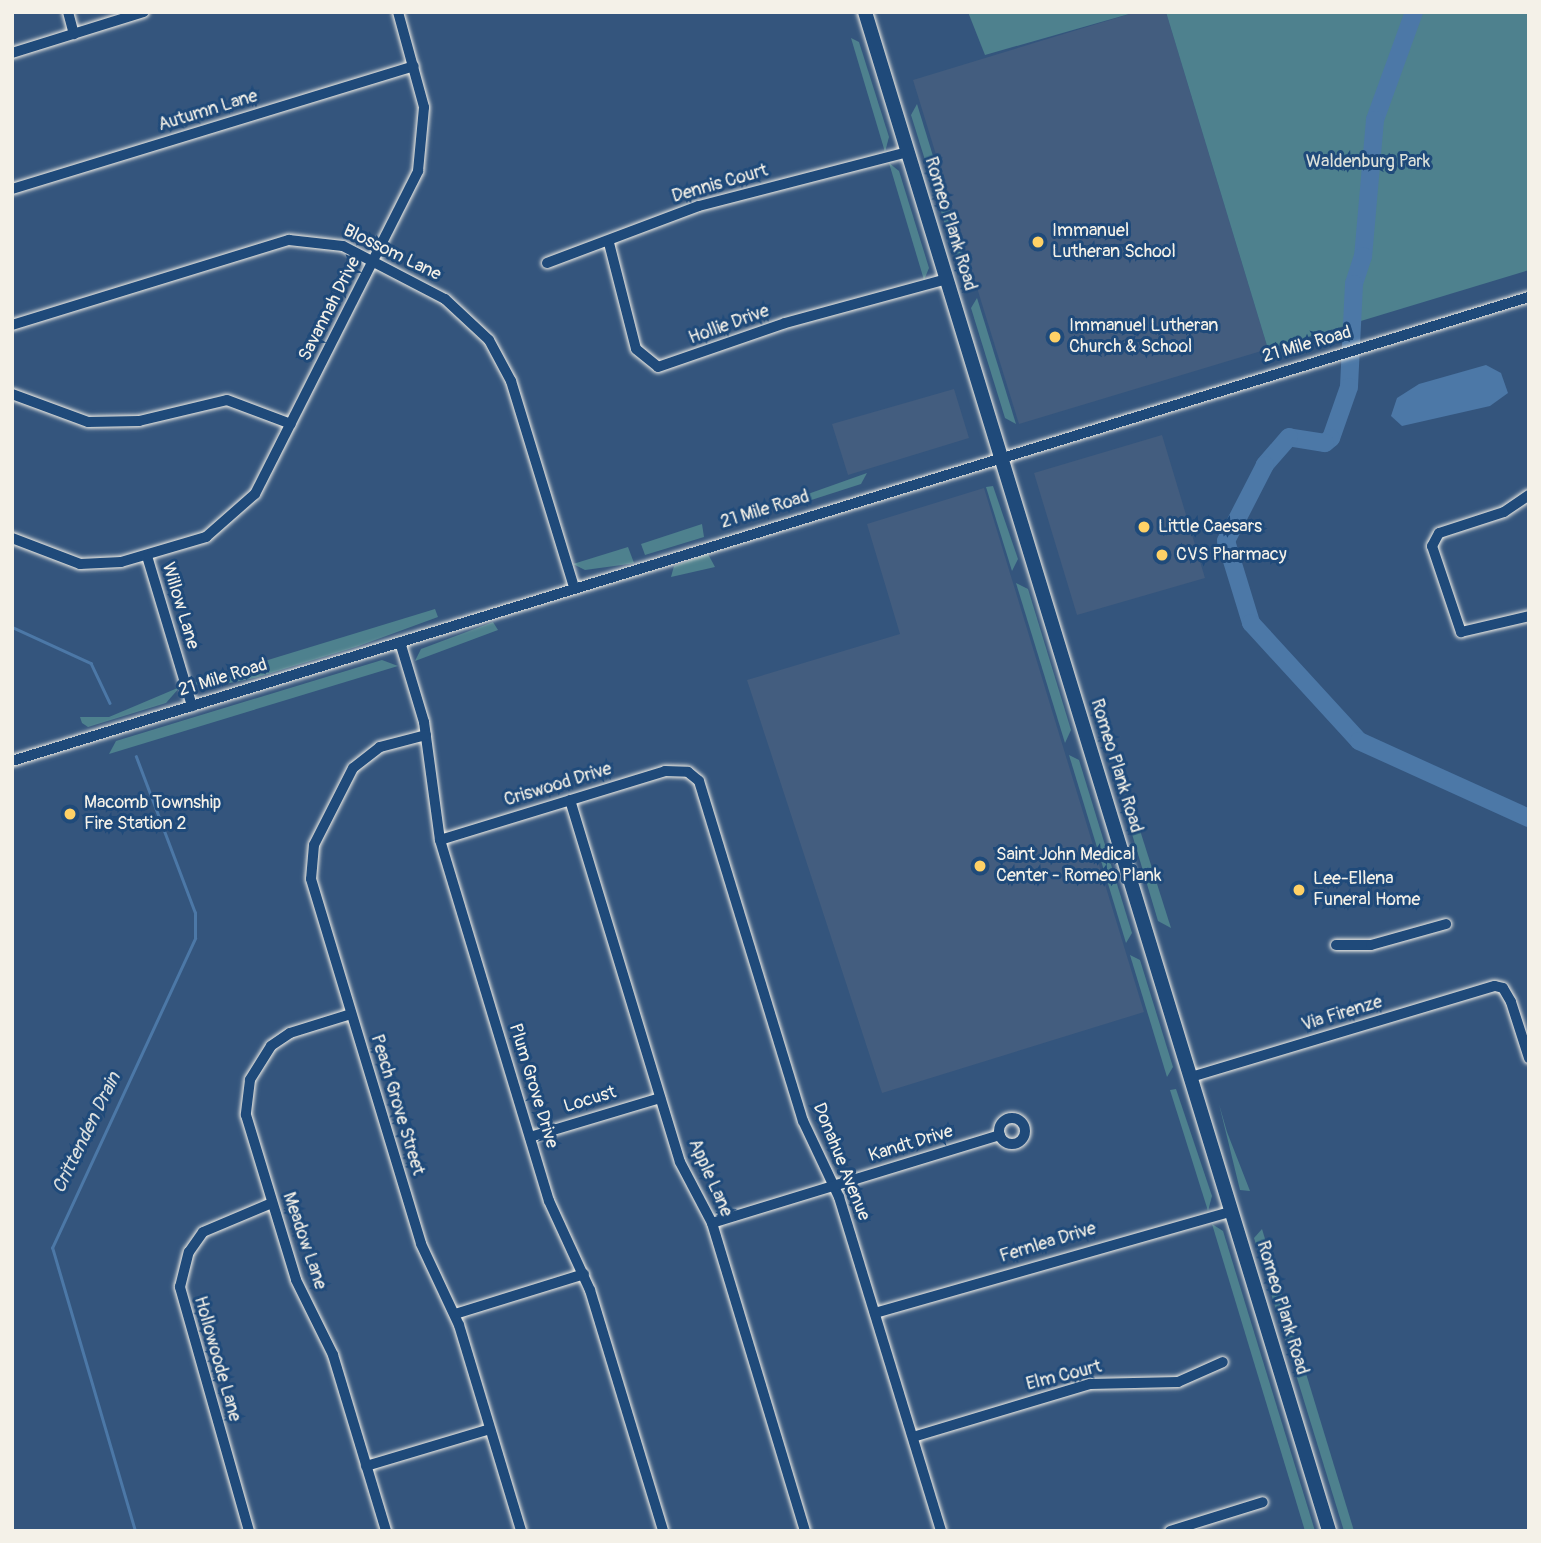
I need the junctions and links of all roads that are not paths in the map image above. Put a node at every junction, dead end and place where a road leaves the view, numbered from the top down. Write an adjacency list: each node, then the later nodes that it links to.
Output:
1 (68, 12): 5 (street)
2 (144, 12): 5 (street)
3 (398, 12): 7 (street, Savannah Drive)
4 (865, 12): 8 (main road, Romeo Plank Road)
5 (74, 34): 6 (street)
6 (12, 53)
7 (414, 66): 9 (street, Autumn Lane); 11 (street, Savannah Drive)
8 (908, 152): 10 (street, Dennis Court); 13 (main road, Romeo Plank Road)
9 (12, 189)
10 (609, 243): 12 (street, Dennis Court); 13 (street, Hollie Drive)
11 (374, 262): 15 (street, Blossom Lane); 17 (street, Savannah Drive); 22 (street, Blossom Lane)
12 (547, 263)
13 (947, 279): 18 (main road, Romeo Plank Road)
14 (1529, 297): 18 (street, 21 Mile Road)
15 (12, 326)
16 (12, 394): 17 (street)
17 (291, 424): 21 (street, Savannah Drive)
18 (1001, 455): 22 (street, 21 Mile Road); 35 (main road, Romeo Plank Road)
19 (1529, 495): 23 (street)
20 (12, 538): 21 (street, Savannah Drive)
21 (147, 556): 25 (street, Willow Lane)
22 (574, 587): 24 (street, 21 Mile Road)
23 (1529, 616)
24 (400, 642): 25 (street, 21 Mile Road); 26 (street, Plum Grove Drive)
25 (192, 706): 27 (street, 21 Mile Road)
26 (426, 735): 30 (street, Plum Grove Drive); 33 (street, Peach Grove Street)
27 (12, 761)
28 (688, 772): 29 (street, Criswood Drive); 39 (street, Donahue Avenue)
29 (570, 800): 30 (street, Criswood Drive); 36 (street, Apple Lane)
30 (440, 840): 38 (street, Plum Grove Drive)
31 (1446, 924): 32 (street)
32 (1336, 944)
33 (351, 1014): 40 (street, Meadow Lane); 45 (street, Peach Grove Street)
34 (1529, 1059): 35 (street, Via Firenze)
35 (1191, 1077): 41 (main road, Romeo Plank Road)
36 (660, 1098): 38 (street, Locust); 42 (street, Apple Lane)
37 (1000, 1135): 39 (street, Kandt Drive)
38 (530, 1137): 43 (street, Plum Grove Drive)
39 (835, 1185): 42 (street, Kandt Drive); 44 (street, Donahue Avenue)
40 (272, 1203): 49 (street, Meadow Lane); 51 (street, Hollowoode Lane)
41 (1232, 1211): 44 (street, Fernlea Drive); 58 (main road, Romeo Plank Road)
42 (712, 1223): 55 (street, Apple Lane)
43 (584, 1274): 45 (street); 54 (street, Plum Grove Drive)
44 (875, 1313): 48 (street, Donahue Avenue)
45 (455, 1314): 47 (street, Peach Grove Street)
46 (1223, 1362): 48 (street, Elm Court)
47 (490, 1429): 49 (street); 53 (street, Peach Grove Street)
48 (913, 1437): 56 (street, Donahue Avenue)
49 (366, 1466): 52 (street, Meadow Lane)
50 (1262, 1503): 57 (street)
51 (249, 1531)
52 (386, 1531)
53 (521, 1531)
54 (663, 1531)
55 (805, 1531)
56 (941, 1531)
57 (1170, 1531)
58 (1329, 1531)

